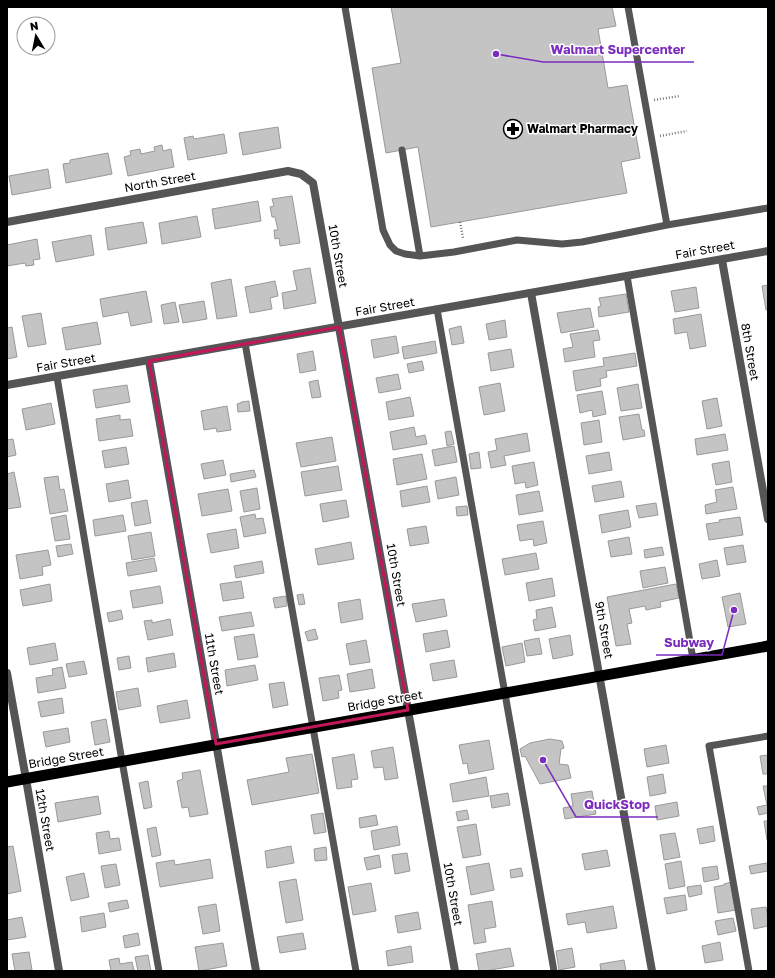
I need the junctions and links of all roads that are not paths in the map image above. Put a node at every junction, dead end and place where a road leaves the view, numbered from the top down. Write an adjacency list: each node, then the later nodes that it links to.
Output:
1 (345, 7): 9 (lane)
2 (628, 7): 7 (lane)
3 (402, 150): 9 (lane)
4 (313, 183): 6 (street, North Street); 14 (street, 10th Street)
5 (768, 208): 7 (lane)
6 (7, 222)
7 (667, 225): 9 (lane)
8 (768, 251): 10 (street, Fair Street)
9 (420, 256)
10 (722, 260): 11 (street, Fair Street); 19 (street, 8th Street)
11 (627, 276): 12 (street, Fair Street); 21 (lane)
12 (531, 293): 13 (street, Fair Street); 23 (street, 9th Street)
13 (437, 309): 14 (street, Fair Street); 24 (lane)
14 (339, 327): 15 (street, Fair Street); 25 (street, 10th Street)
15 (246, 344): 16 (street, Fair Street); 26 (lane)
16 (149, 360): 17 (street, Fair Street); 28 (street, 11th Street)
17 (57, 376): 18 (street, Fair Street); 29 (lane)
18 (7, 385)
19 (768, 519)
20 (768, 646): 21 (highway, Bridge Street)
21 (693, 659): 23 (highway, Bridge Street)
22 (7, 673): 30 (street, 12th Street)
23 (600, 675): 24 (highway, Bridge Street); 38 (street, 9th Street)
24 (505, 693): 25 (highway, Bridge Street); 37 (lane)
25 (408, 710): 26 (highway, Bridge Street); 36 (street, 10th Street)
26 (314, 727): 28 (highway, Bridge Street); 35 (lane)
27 (768, 736): 39 (lane)
28 (216, 744): 29 (highway, Bridge Street); 34 (street, 11th Street)
29 (122, 761): 30 (highway, Bridge Street); 33 (lane)
30 (26, 779): 31 (highway, Bridge Street); 32 (street, 12th Street)
31 (7, 782)
32 (59, 971)
33 (159, 971)
34 (256, 971)
35 (356, 971)
36 (455, 971)
37 (554, 971)
38 (652, 971)
39 (749, 971)

